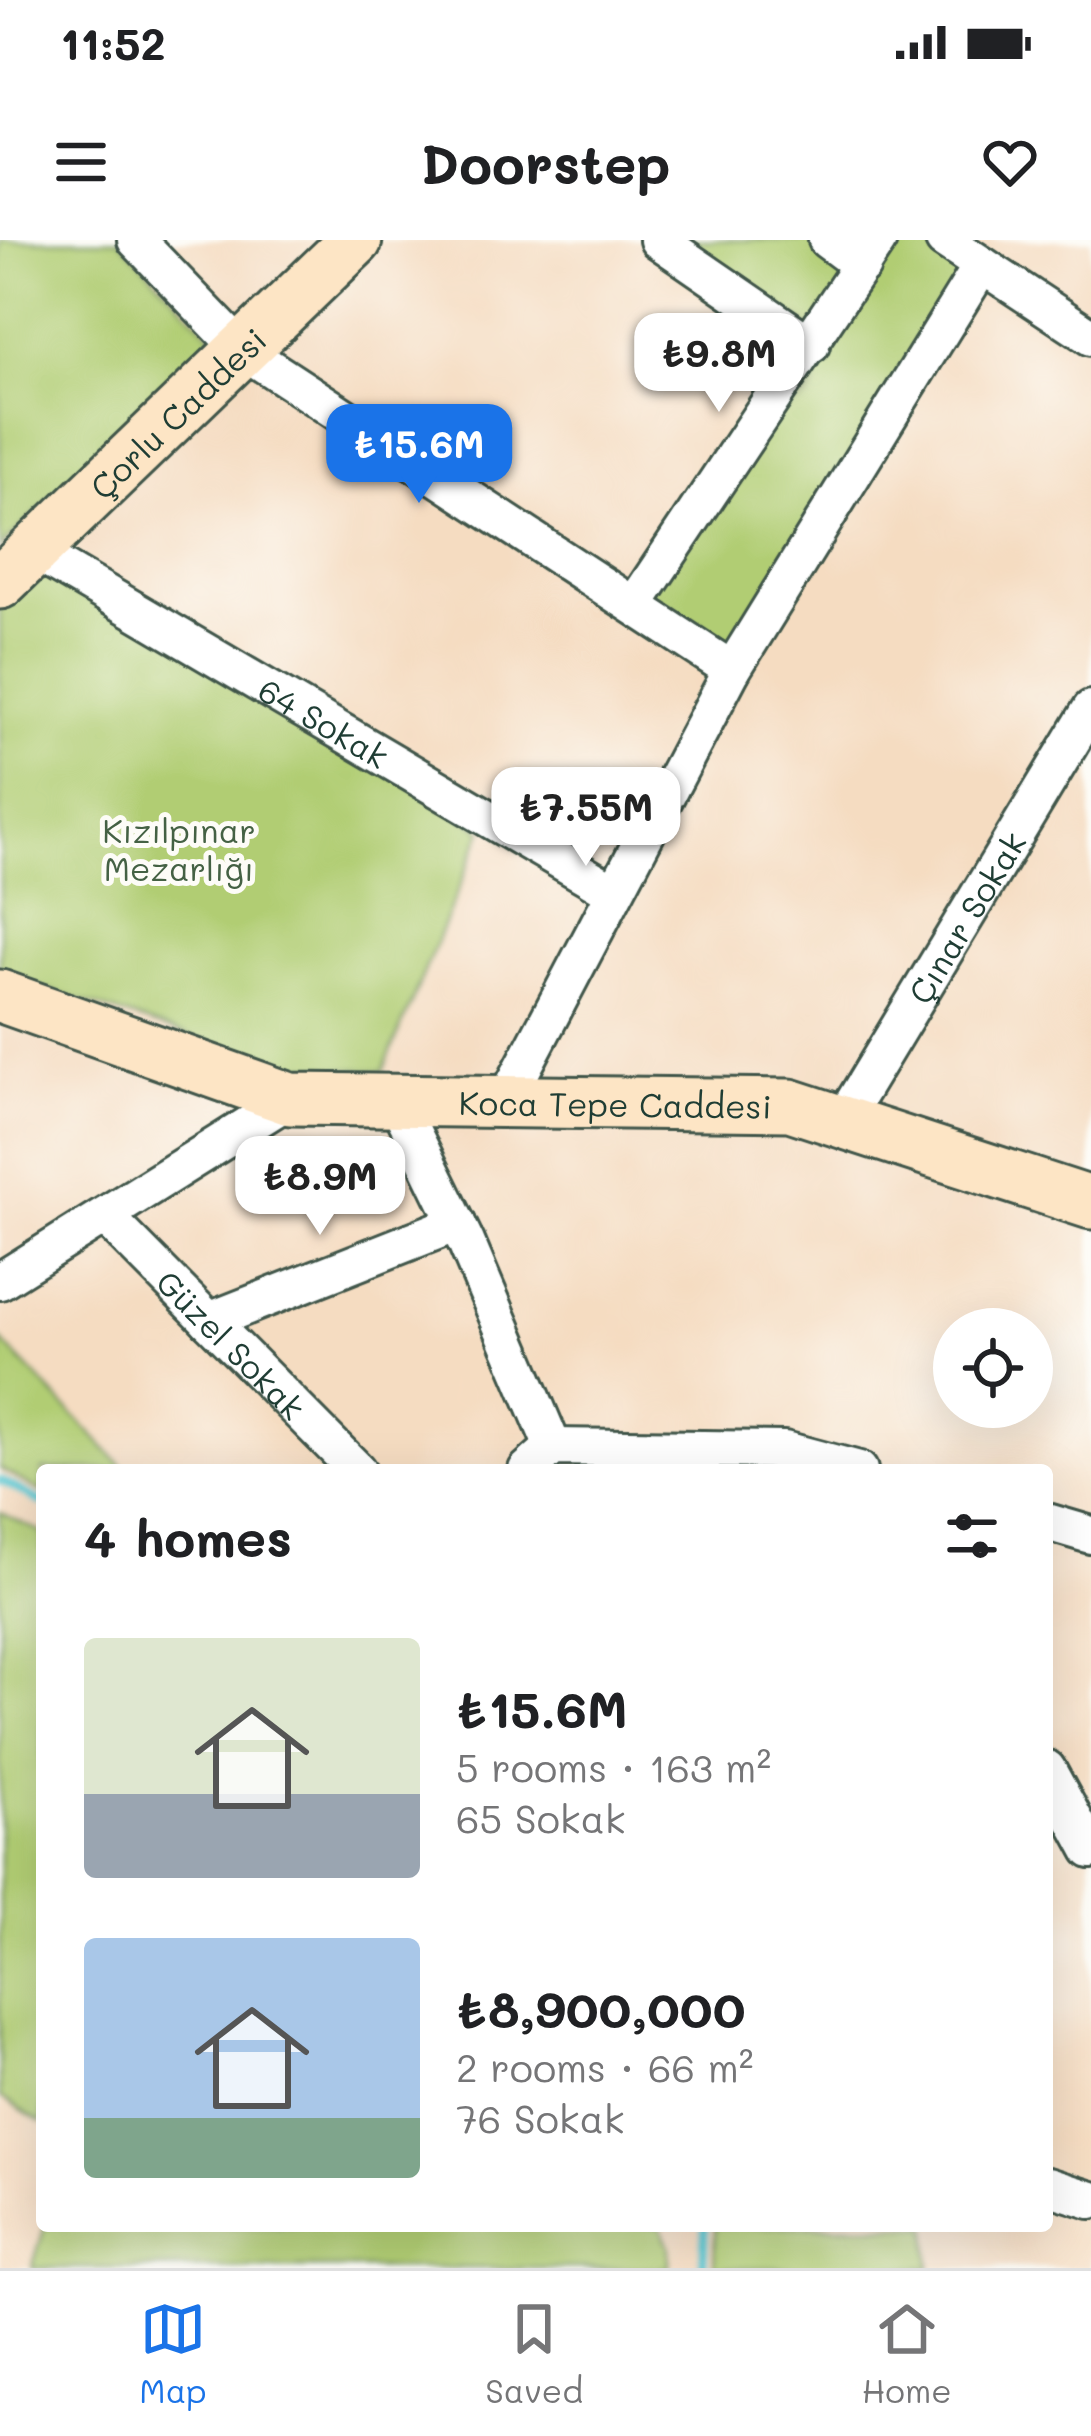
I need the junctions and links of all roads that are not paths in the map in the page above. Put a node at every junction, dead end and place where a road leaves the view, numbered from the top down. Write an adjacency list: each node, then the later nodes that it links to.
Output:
1 (136, 240): 10 (street)
2 (356, 240): 10 (main road, Çorlu Caddesi)
3 (658, 240): 9 (street)
4 (827, 240): 6 (street)
5 (944, 240): 7 (street)
6 (870, 253): 9 (street)
7 (982, 265): 8 (street); 13 (street)
8 (1091, 337)
9 (811, 345): 12 (street)
10 (242, 349): 11 (main road, Çorlu Caddesi); 12 (street)
11 (16, 567): 15 (street, 64 Sokak)
12 (635, 604): 13 (street)
13 (732, 670): 15 (street)
14 (1091, 709): 20 (street, Çınar Sokak)
15 (614, 892): 19 (street)
16 (0, 996): 17 (main road, Koca Tepe Caddesi)
17 (290, 1100): 18 (main road, Koca Tepe Caddesi); 22 (street)
18 (398, 1100): 19 (main road, Koca Tepe Caddesi); 23 (street)
19 (505, 1102): 20 (main road, Koca Tepe Caddesi)
20 (840, 1124): 21 (main road, Koca Tepe Caddesi)
21 (1091, 1203)
22 (105, 1216): 24 (street); 25 (street, Güzel Sokak)
23 (457, 1222): 25 (street); 26 (street)
24 (0, 1281)
25 (209, 1321): 27 (street, Güzel Sokak)
26 (540, 1458): 28 (street)
27 (351, 1464)
28 (837, 1464)
29 (1053, 1524): 30 (street)
30 (1091, 1534)
31 (1053, 1780): 32 (street)
32 (1091, 1850)
33 (1053, 2188): 34 (street)
34 (1091, 2200)

